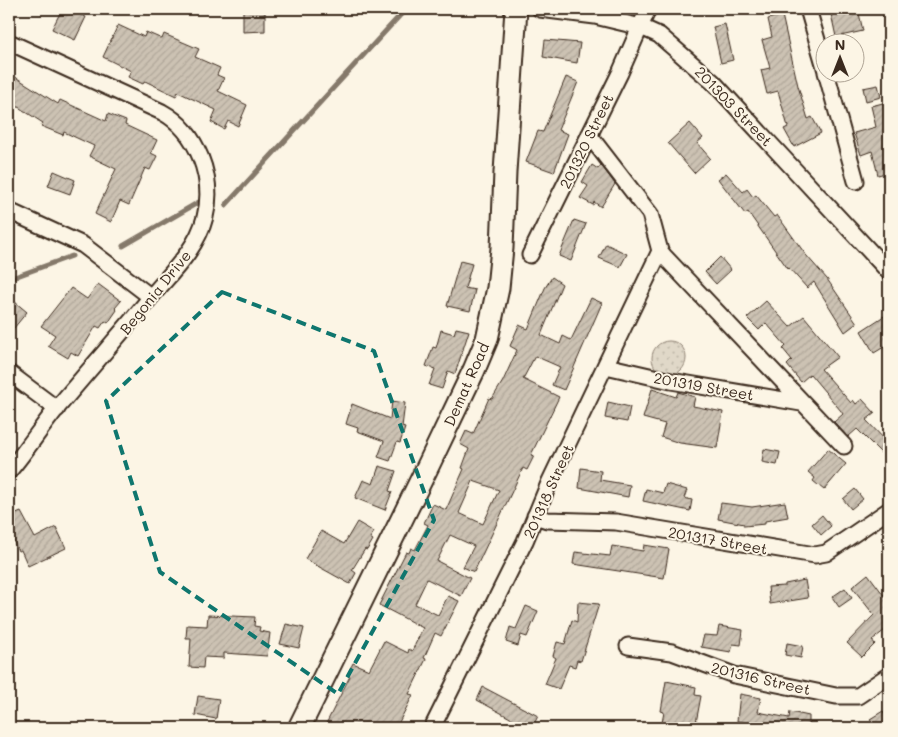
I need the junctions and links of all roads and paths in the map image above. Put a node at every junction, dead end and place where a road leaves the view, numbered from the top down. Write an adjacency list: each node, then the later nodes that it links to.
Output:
1 (516, 9): 26 (street, Demat Road)
2 (540, 9): 5 (street, 201303 Street)
3 (648, 9): 5 (street, 201320 Street)
4 (808, 9): 6 (street)
5 (641, 26): 9 (street, 201320 Street); 14 (street, 201303 Street)
6 (816, 37)
7 (9, 42): 15 (street, Begonia Drive)
8 (829, 82): 10 (street)
9 (589, 135): 12 (street); 13 (street, 201320 Street)
10 (856, 181)
11 (9, 212): 15 (street)
12 (660, 251): 16 (street, 201318 Street); 18 (street)
13 (530, 255)
14 (889, 272)
15 (151, 297): 19 (street, Begonia Drive)
16 (606, 366): 18 (street, 201319 Street); 23 (street, 201318 Street)
17 (9, 373): 19 (street)
18 (801, 403): 20 (street)
19 (57, 409): 21 (street, Begonia Drive)
20 (844, 446)
21 (9, 472)
22 (889, 510): 23 (street, 201317 Street)
23 (535, 516): 27 (street, 201318 Street)
24 (628, 646): 25 (street, 201316 Street)
25 (889, 675)
26 (299, 728)
27 (432, 728)

